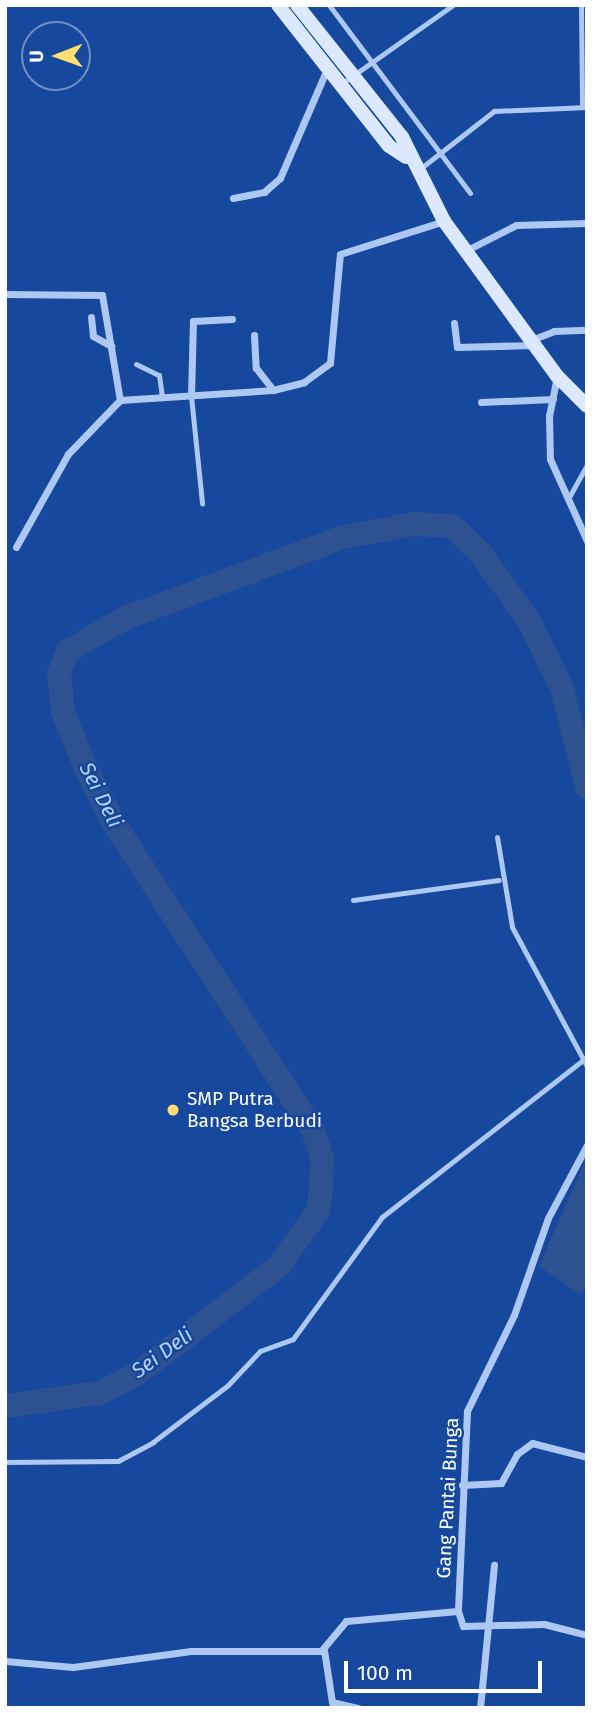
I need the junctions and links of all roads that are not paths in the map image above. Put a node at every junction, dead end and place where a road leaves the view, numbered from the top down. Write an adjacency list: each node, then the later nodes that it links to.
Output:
1 (297, 5): 8 (main road)
2 (329, 5): 6 (lane)
3 (453, 5): 6 (lane)
4 (581, 5): 10 (lane)
5 (281, 6): 7 (main road)
6 (372, 62): 8 (lane); 11 (lane)
7 (328, 68): 9 (main road); 15 (street)
8 (354, 75): 9 (lane); 12 (main road)
9 (341, 84): 12 (main road)
10 (584, 107): 11 (lane)
11 (441, 151): 13 (lane); 14 (lane)
12 (406, 157): 13 (main road)
13 (415, 172): 16 (main road)
14 (470, 193)
15 (233, 198)
16 (444, 221): 18 (main road); 29 (street)
17 (587, 223): 18 (street)
18 (467, 250): 25 (main road)
19 (5, 294): 26 (street)
20 (91, 317): 26 (street)
21 (232, 319): 30 (street)
22 (454, 323): 25 (street)
23 (587, 330): 25 (street)
24 (254, 335): 29 (street)
25 (532, 342): 28 (main road)
26 (111, 346): 33 (street)
27 (136, 364): 31 (lane)
28 (557, 376): 32 (street); 35 (main road)
29 (273, 390): 30 (street)
30 (191, 396): 31 (street); 38 (lane)
31 (162, 397): 33 (street)
32 (553, 399): 34 (street); 37 (street)
33 (120, 400): 40 (street)
34 (481, 402)
35 (587, 406)
36 (587, 465): 37 (lane)
37 (566, 502): 39 (street)
38 (202, 503)
39 (587, 541)
40 (16, 547)
41 (496, 837): 42 (lane)
42 (499, 880): 43 (lane); 44 (lane)
43 (353, 900)
44 (585, 1063): 47 (lane)
45 (587, 1145): 48 (street, Gang Pantai Bunga)
46 (587, 1457): 48 (street)
47 (5, 1462)
48 (462, 1485): 50 (street, Gang Pantai Bunga)
49 (494, 1565): 51 (street)
50 (458, 1611): 51 (street); 53 (street)
51 (484, 1626): 52 (street); 56 (street)
52 (587, 1635)
53 (324, 1650): 54 (street); 55 (street)
54 (5, 1661)
55 (358, 1708)
56 (480, 1708)

